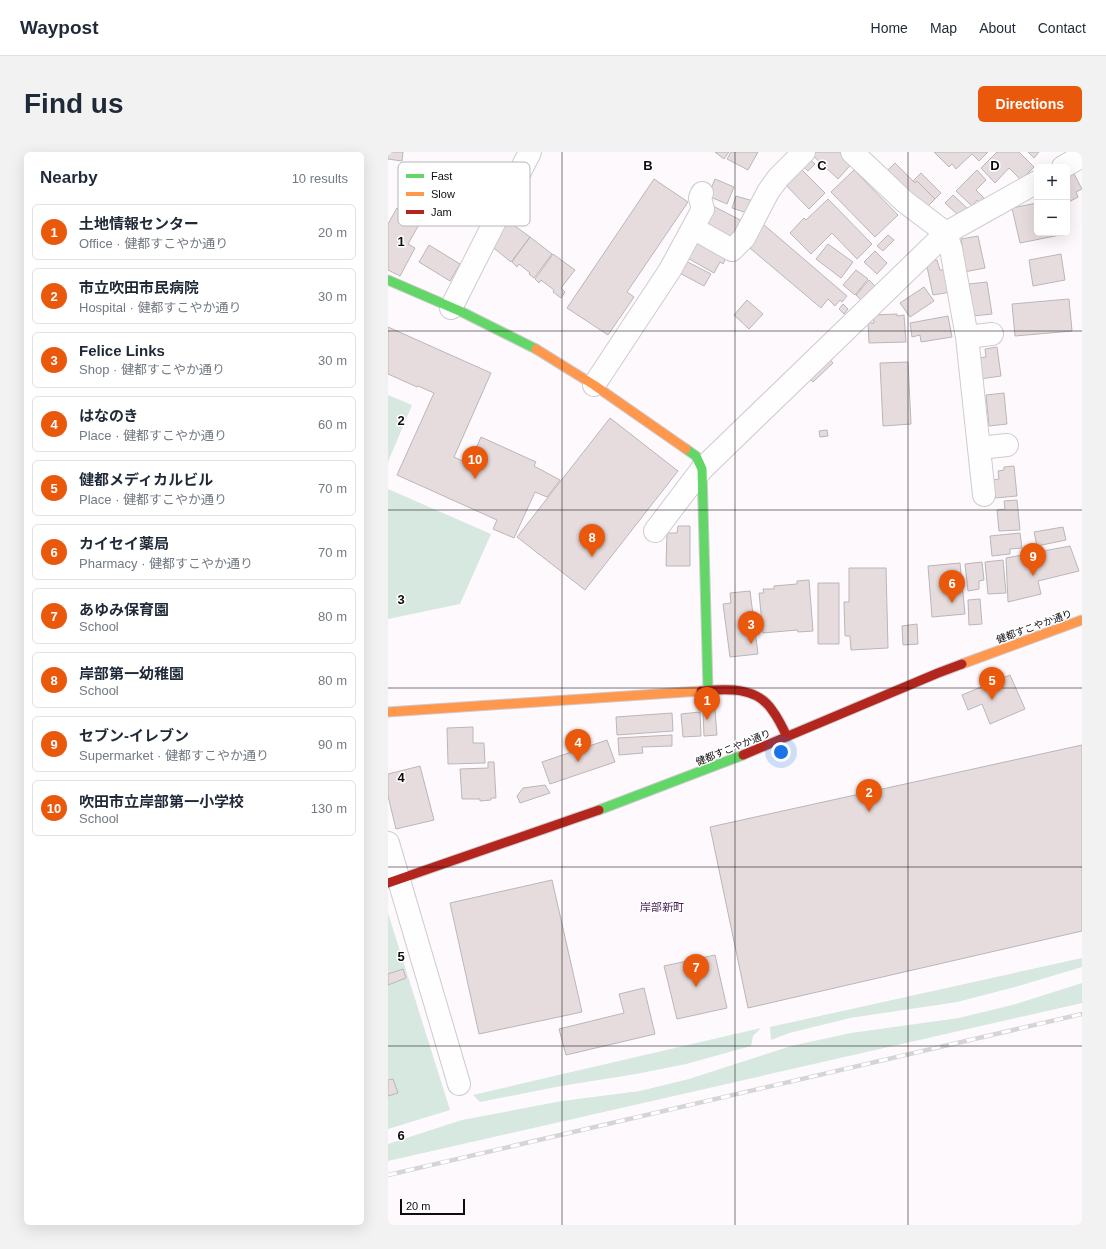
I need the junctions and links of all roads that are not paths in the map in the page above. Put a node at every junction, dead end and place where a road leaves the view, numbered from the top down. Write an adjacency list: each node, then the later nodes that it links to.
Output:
1 (530, 152): 5 (street)
2 (804, 152): 10 (street)
3 (852, 152): 11 (street)
4 (1082, 156): 6 (street)
5 (525, 162)
6 (1068, 164)
7 (1034, 184): 11 (street)
8 (702, 193): 10 (street)
9 (493, 226): 13 (street)
10 (693, 228): 16 (street)
11 (946, 232): 15 (street); 19 (street)
12 (388, 280): 13 (street)
13 (451, 308): 16 (street)
14 (992, 334): 15 (street)
15 (967, 337): 18 (street)
16 (594, 385): 19 (street)
17 (1008, 445): 18 (street)
18 (979, 448): 20 (street)
19 (702, 469): 21 (street); 23 (street)
20 (984, 495)
21 (654, 531)
22 (1082, 620): 25 (street, 健都すこやか通り)
23 (708, 690): 24 (street); 25 (street)
24 (388, 712)
25 (787, 737): 27 (street, 健都すこやか通り)
26 (388, 843): 27 (street)
27 (393, 881): 28 (street)
28 (459, 1084)

